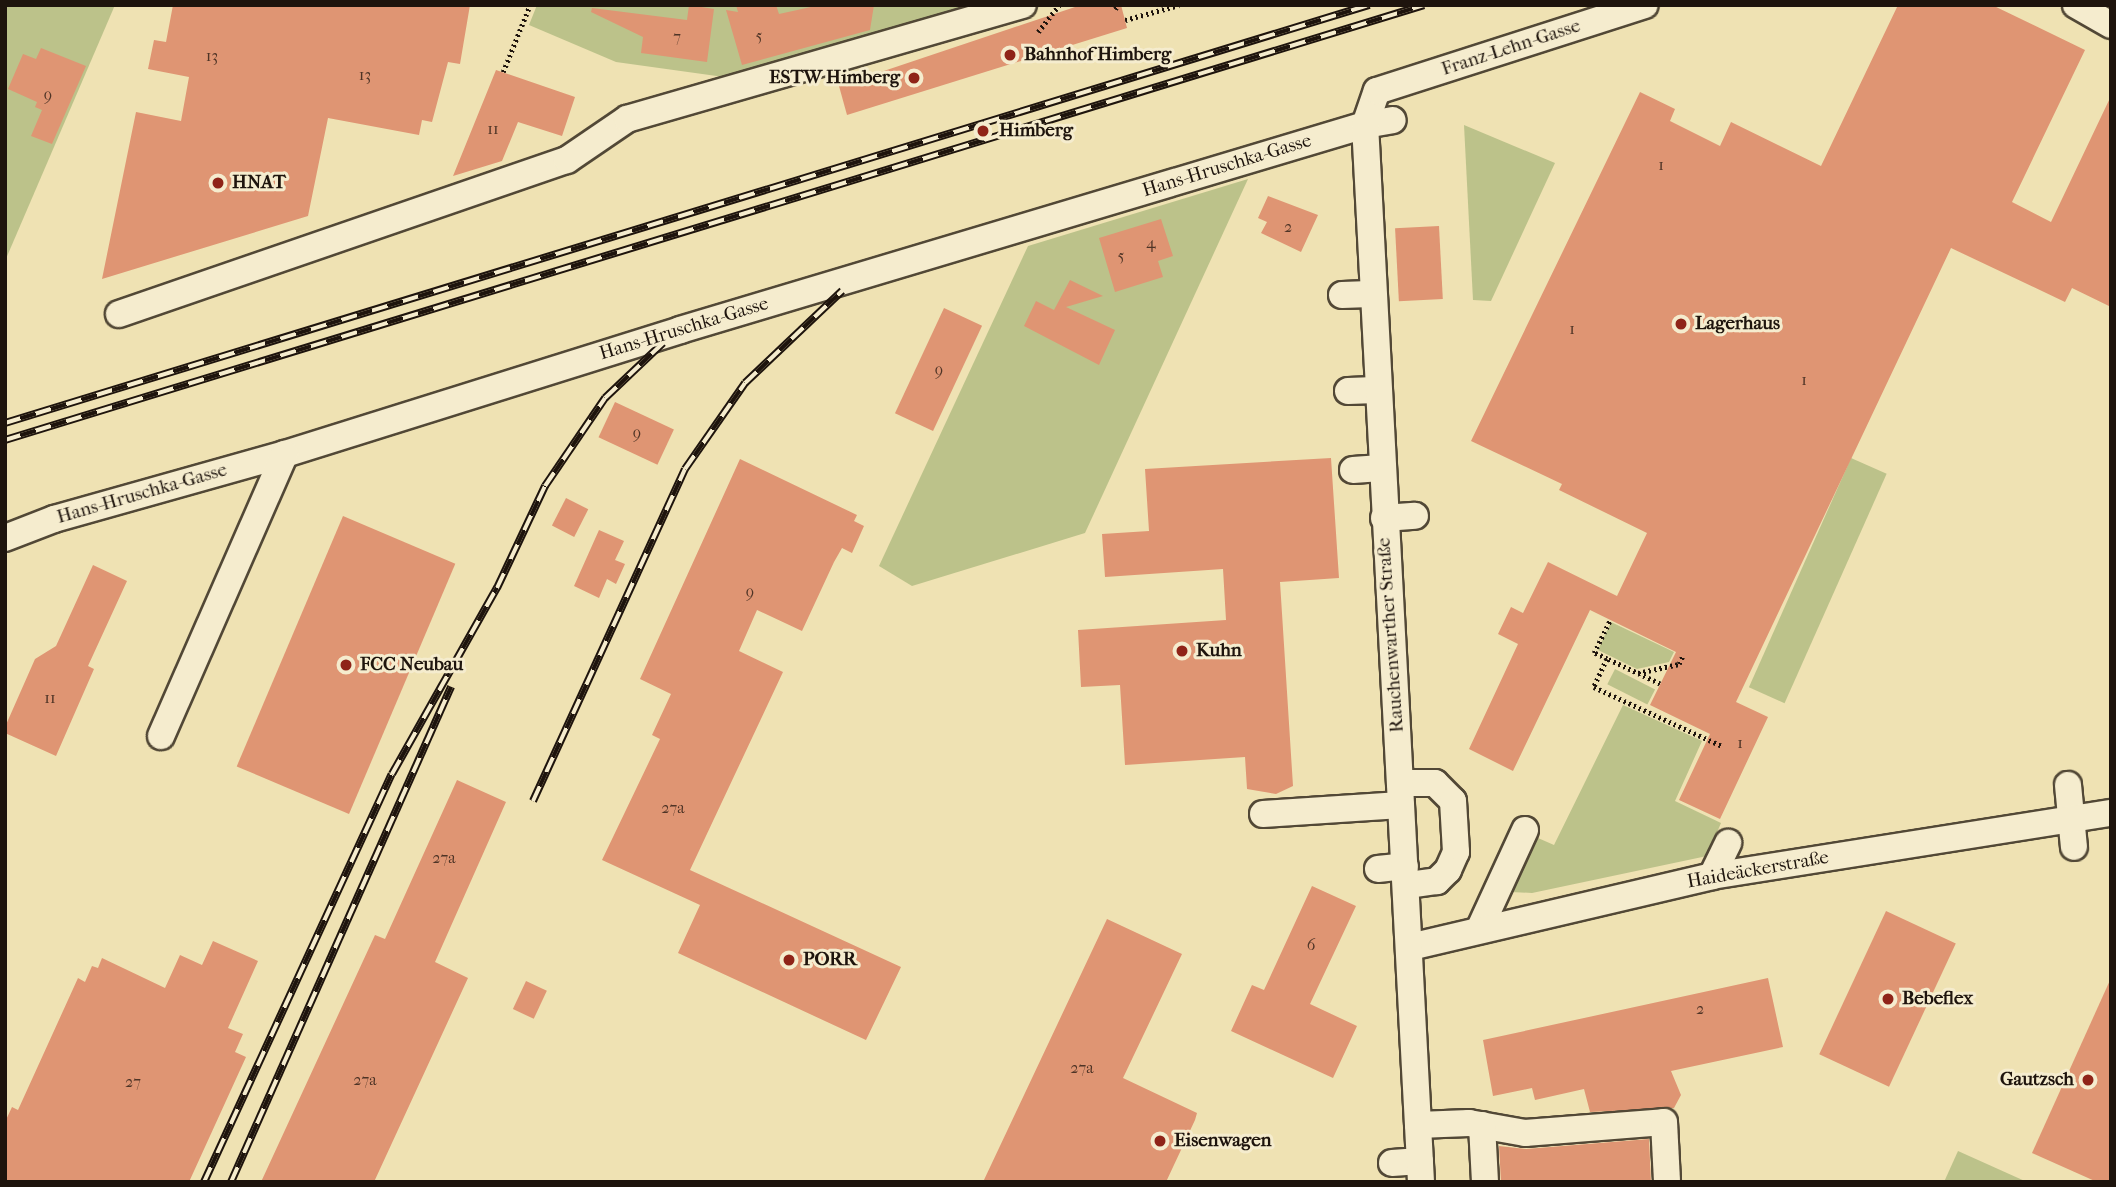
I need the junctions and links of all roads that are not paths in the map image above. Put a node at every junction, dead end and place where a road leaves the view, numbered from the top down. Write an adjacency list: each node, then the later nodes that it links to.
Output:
1 (1023, 5): 10 (street)
2 (1645, 5): 5 (street, Franz-Lehn-Gasse)
3 (2076, 5): 4 (street)
4 (2111, 24)
5 (1377, 91): 7 (street, Rauchenwarther Straße)
6 (1393, 120): 7 (street, Hans-Hruschka-Gasse)
7 (1365, 125): 8 (street, Rauchenwarther Straße); 13 (street, Hans-Hruschka-Gasse)
8 (1370, 294): 9 (street); 11 (street, Rauchenwarther Straße)
9 (1342, 295)
10 (119, 314)
11 (1376, 390): 12 (street); 14 (street, Rauchenwarther Straße)
12 (1348, 391)
13 (285, 454): 18 (street, Hans-Hruschka-Gasse); 19 (street)
14 (1381, 468): 15 (street); 17 (street, Rauchenwarther Straße)
15 (1353, 470)
16 (1415, 516): 17 (street)
17 (1384, 518): 21 (street, Rauchenwarther Straße)
18 (5, 538)
19 (161, 736)
20 (2068, 785): 24 (street)
21 (1401, 794): 23 (street); 29 (street, Rauchenwarther Straße); 29 (street)
22 (2111, 813): 24 (street, Haideäckerstraße)
23 (1263, 814)
24 (2071, 818): 27 (street); 30 (street, Haideäckerstraße)
25 (1525, 830): 31 (street)
26 (1728, 843): 30 (street)
27 (2074, 847)
28 (1378, 869): 29 (street)
29 (1406, 876): 32 (street, Rauchenwarther Straße)
30 (1712, 876): 31 (street, Haideäckerstraße)
31 (1479, 930): 32 (street, Haideäckerstraße)
32 (1410, 947): 33 (street, Rauchenwarther Straße)
33 (1418, 1125): 34 (street); 36 (street, Rauchenwarther Straße)
34 (1482, 1125): 37 (street); 38 (street)
35 (1392, 1163): 36 (street)
36 (1421, 1172)
37 (1485, 1182)
38 (1667, 1182)

